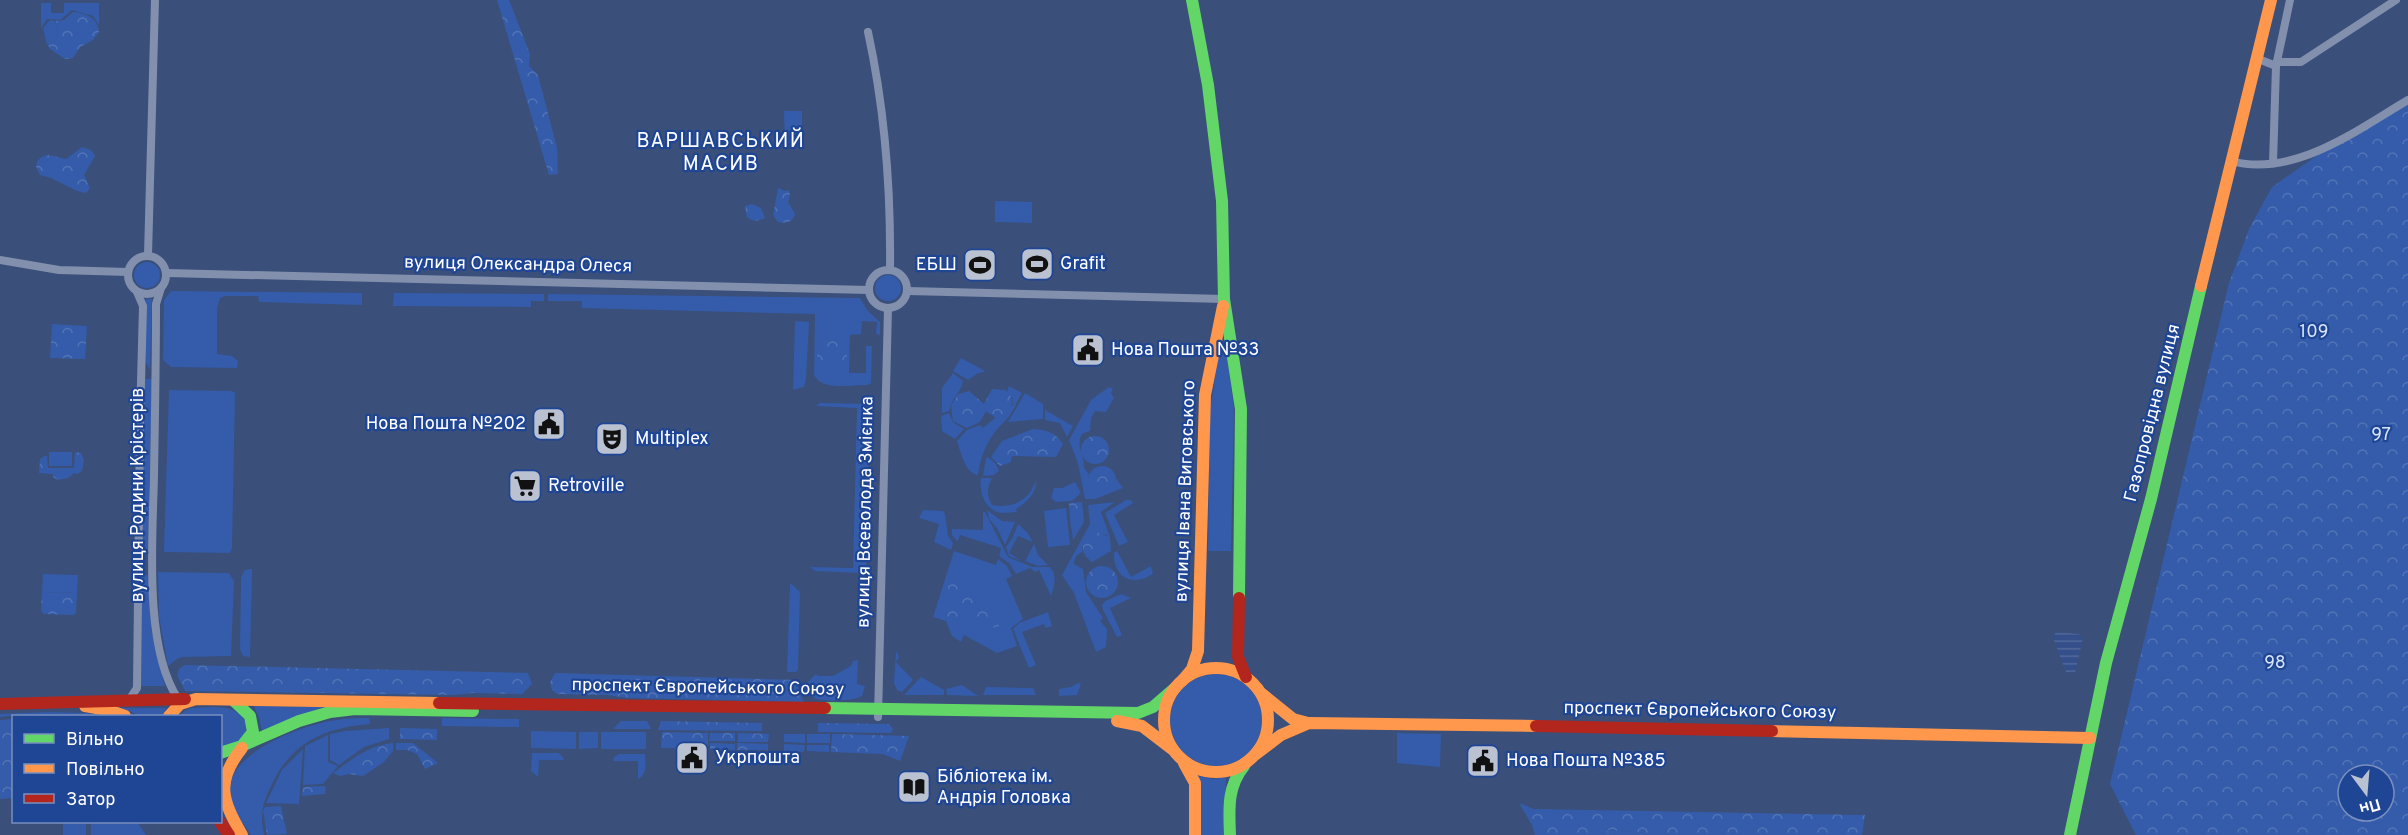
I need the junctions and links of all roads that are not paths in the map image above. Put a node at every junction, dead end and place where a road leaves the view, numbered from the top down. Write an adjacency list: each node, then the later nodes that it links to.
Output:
1 (155, 0): 12 (street)
2 (1192, 0): 21 (main road, вулиця Івана Виговського)
3 (2271, 0): 7 (main road, Газопровідна вулиця)
4 (2290, 0): 8 (street)
5 (2396, 0): 8 (street)
6 (868, 32): 14 (street)
7 (2256, 58): 8 (street); 10 (main road, Газопровідна вулиця)
8 (2276, 64): 11 (street)
9 (2408, 100): 11 (street)
10 (2230, 161): 11 (street); 36 (main road, Газопровідна вулиця)
11 (2273, 163)
12 (148, 255): 15 (street); 16 (street)
13 (0, 260): 15 (street)
14 (890, 270): 18 (street); 19 (street)
15 (128, 272): 20 (street)
16 (167, 273): 17 (street); 18 (street, вулиця Олександра Олеся)
17 (161, 288): 20 (street); 26 (street, вулиця Родини Крістерів)
18 (869, 290): 22 (street)
19 (908, 291): 21 (street); 22 (street)
20 (137, 292): 28 (street, вулиця Родини Крістерів)
21 (1224, 299): 23 (main road, вулиця Івана Виговського); 24 (main road, вулиця Івана Виговського)
22 (888, 308): 32 (street, вулиця Всеволода Змієнка)
23 (1246, 677): 24 (main road); 25 (main road)
24 (1178, 685): 32 (main road, проспект Європейського Союзу); 39 (main road)
25 (1259, 692): 35 (main road, проспект Європейського Союзу); 40 (main road)
26 (178, 699): 27 (main road); 28 (main road)
27 (196, 699): 29 (main road, проспект Європейського Союзу); 34 (main road)
28 (129, 700): 30 (main road)
29 (232, 700): 32 (main road, проспект Європейського Союзу); 37 (main road)
30 (49, 701): 31 (main road); 33 (main road)
31 (0, 704)
32 (878, 713): 37 (main road, проспект Європейського Союзу); 39 (main road, проспект Європейського Союзу)
33 (120, 715)
34 (170, 715)
35 (1309, 723): 36 (main road, проспект Європейського Союзу); 40 (main road, проспект Європейського Союзу)
36 (2090, 738): 44 (main road, Газопровідна вулиця)
37 (244, 746): 38 (main road, проспект Європейського Союзу); 41 (main road)
38 (222, 752)
39 (1176, 753): 40 (main road); 42 (main road)
40 (1252, 757): 43 (main road)
41 (242, 835)
42 (1195, 835)
43 (1230, 835)
44 (2070, 835)

